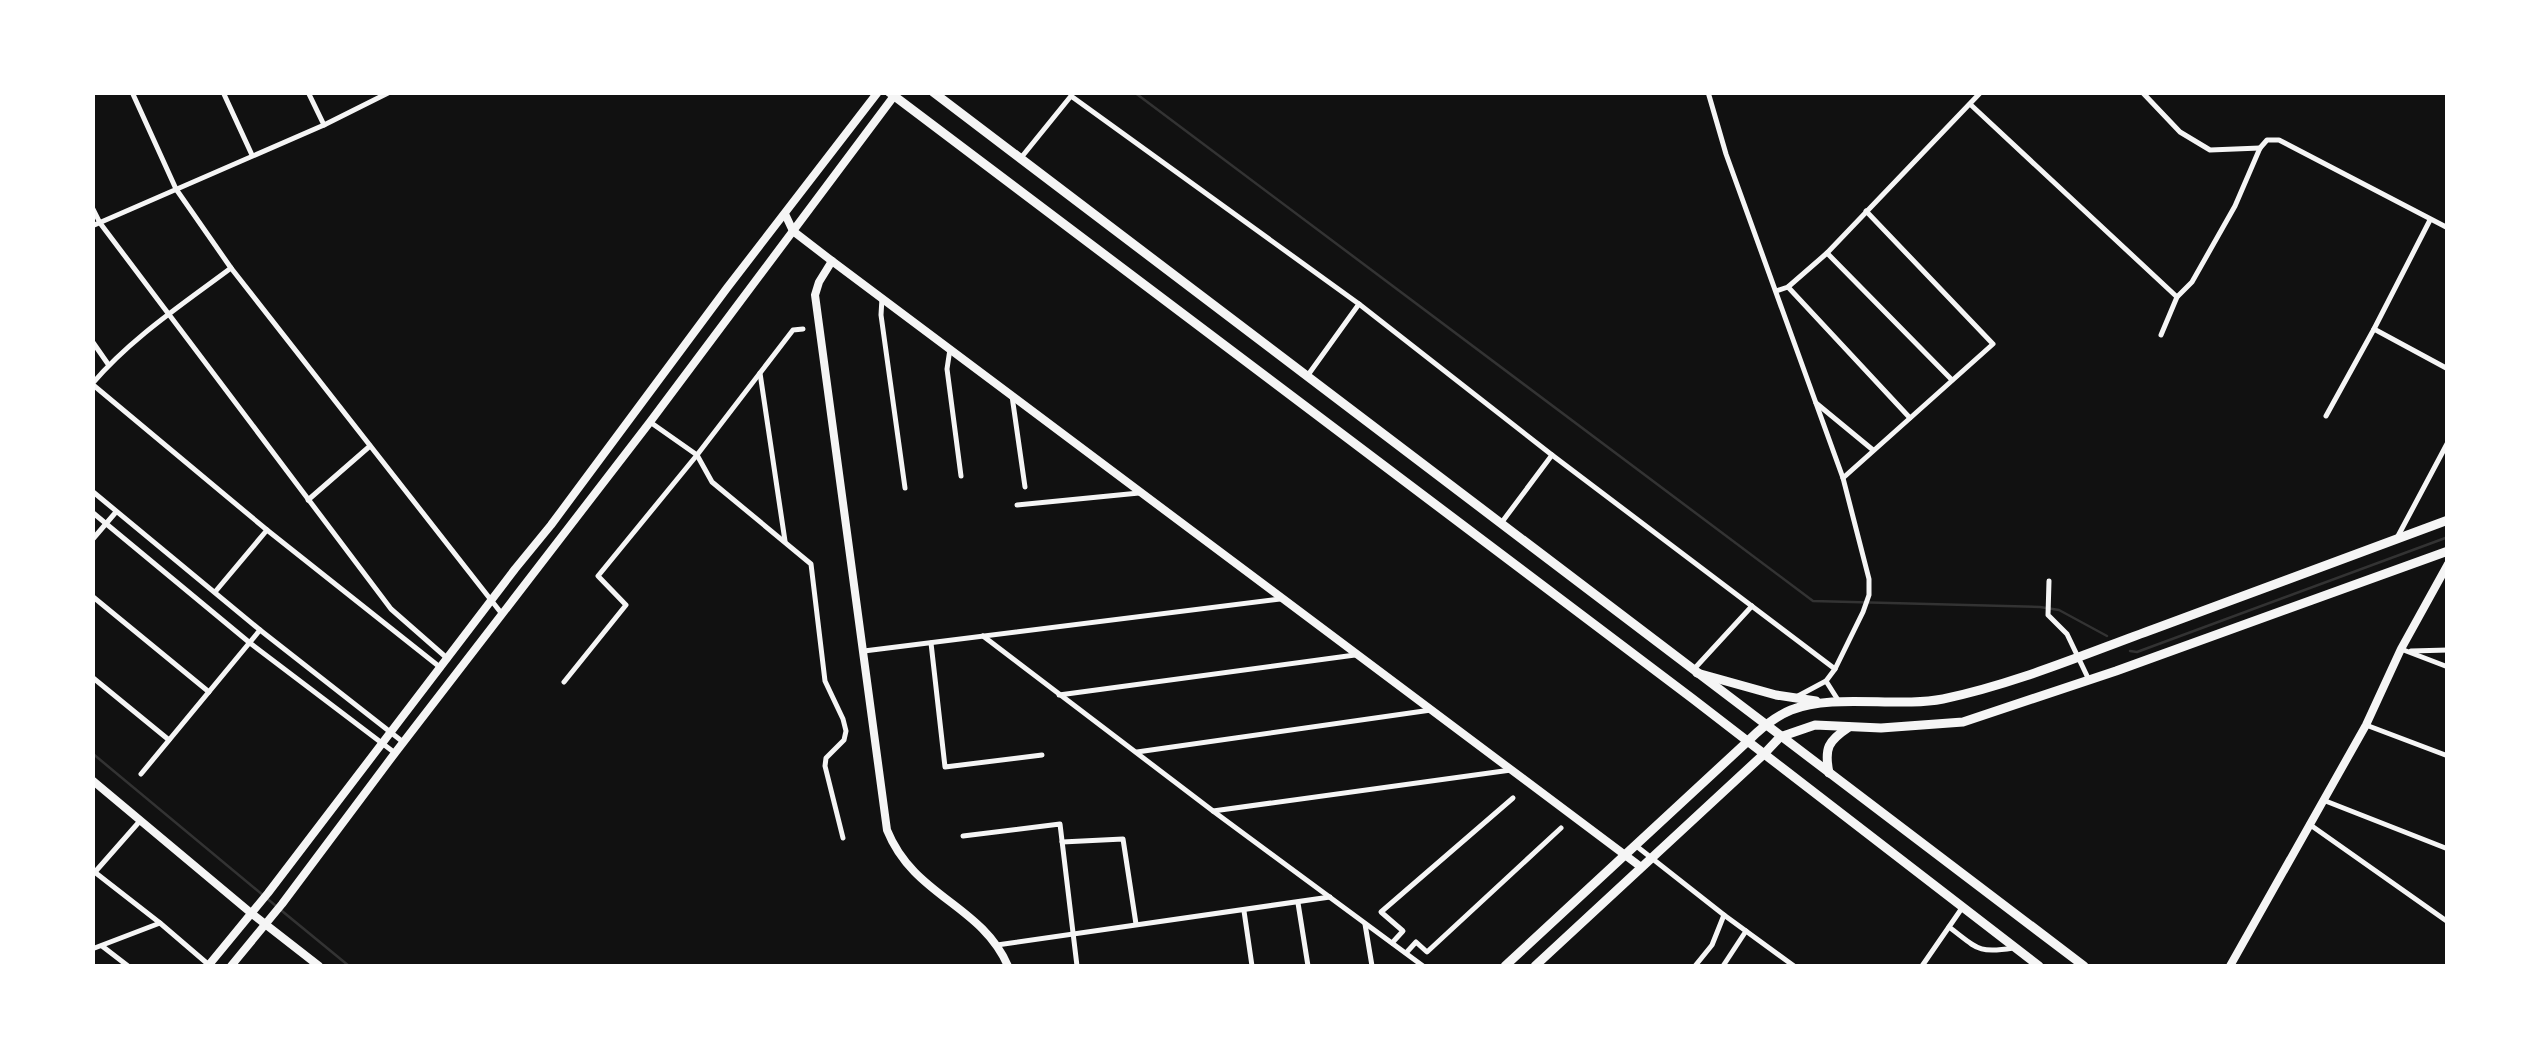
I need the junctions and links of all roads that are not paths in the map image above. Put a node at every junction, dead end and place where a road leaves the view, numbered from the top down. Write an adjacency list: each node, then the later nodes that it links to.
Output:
1 (132, 92): 19 (street)
2 (223, 92): 17 (street)
3 (308, 92): 13 (street)
4 (390, 92): 13 (street)
5 (878, 92): 14 (street)
6 (933, 92): 18 (main road)
7 (1708, 92): 31 (street)
8 (1981, 92): 12 (street)
9 (2142, 92): 16 (street)
10 (891, 94): 15 (street); 116 (main road)
11 (1069, 94): 18 (street); 34 (street)
12 (1970, 104): 21 (street); 32 (street)
13 (324, 125): 17 (street)
14 (848, 130): 15 (street); 22 (street)
15 (861, 139): 26 (street)
16 (2260, 148): 23 (street); 32 (street)
17 (252, 155): 19 (street)
18 (1020, 158): 44 (main road)
19 (176, 188): 24 (street); 29 (street)
20 (92, 207): 24 (street)
21 (1866, 211): 27 (street); 45 (street)
22 (785, 214): 26 (street); 80 (street)
23 (2430, 219): 25 (street); 37 (street)
24 (96, 224): 35 (street)
25 (2448, 228)
26 (793, 231): 28 (street); 51 (street)
27 (1827, 253): 30 (street); 45 (street)
28 (832, 261): 33 (street); 91 (street)
29 (231, 268): 35 (street); 53 (street)
30 (1788, 286): 31 (street); 50 (street)
31 (1776, 290): 48 (street)
32 (2177, 297): 38 (street)
33 (882, 298): 40 (street); 60 (street)
34 (1358, 304): 44 (street); 56 (street)
35 (170, 314): 41 (street); 63 (street)
36 (803, 328): 43 (street)
37 (2374, 329): 42 (street); 49 (street)
38 (2161, 335)
39 (92, 342): 41 (street)
40 (950, 350): 47 (street); 57 (street)
41 (109, 364): 46 (street)
42 (2448, 369)
43 (760, 373): 55 (street); 73 (street)
44 (1307, 377): 69 (main road)
45 (1952, 380): 50 (street)
46 (92, 384): 70 (street)
47 (1012, 396): 59 (street); 62 (street)
48 (1814, 401): 54 (street); 58 (street)
49 (2326, 416)
50 (1910, 418): 54 (street)
51 (650, 422): 55 (street); 83 (street)
52 (2448, 442): 71 (street)
53 (370, 446): 63 (street); 80 (street)
54 (1874, 450): 58 (street)
55 (698, 455): 73 (street); 102 (street)
56 (1552, 455): 69 (street); 81 (street)
57 (961, 476)
58 (1843, 478): 97 (street)
59 (1026, 486)
60 (906, 488)
61 (92, 491): 66 (street)
62 (1139, 493): 64 (street); 79 (street)
63 (308, 500): 82 (street)
64 (1018, 505)
65 (92, 512): 68 (street)
66 (116, 512): 68 (street); 77 (street)
67 (2448, 520): 71 (main road)
68 (106, 524): 72 (street); 88 (street)
69 (1500, 524): 98 (main road)
70 (266, 530): 77 (street); 84 (street)
71 (2396, 539): 93 (main road)
72 (92, 540)
73 (785, 541): 135 (street)
74 (2448, 551): 100 (main road)
75 (2448, 564): 89 (street)
76 (2049, 581): 93 (street)
77 (215, 592): 85 (street)
78 (92, 596): 103 (street)
79 (1283, 599): 86 (street); 92 (street)
80 (492, 601): 83 (street); 94 (street)
81 (1752, 606): 97 (street); 98 (street)
82 (390, 609): 84 (street); 94 (street)
83 (502, 614): 117 (street)
84 (381, 620): 96 (street)
85 (260, 630): 88 (street); 113 (street)
86 (983, 636): 87 (street); 104 (street)
87 (931, 642): 91 (street); 122 (street)
88 (250, 643): 103 (street); 118 (street)
89 (2404, 650): 90 (street); 95 (street); 109 (street)
90 (2448, 650)
91 (863, 651): 162 (street)
92 (1358, 655): 104 (street); 108 (street)
93 (2079, 656): 100 (street); 107 (main road)
94 (448, 659): 96 (street)
95 (2448, 667)
96 (441, 668): 113 (street)
97 (1835, 669): 101 (street)
98 (1695, 672): 105 (main road); 110 (main road)
99 (92, 677): 115 (street)
100 (2089, 680): 112 (main road)
101 (1826, 681): 105 (street); 106 (street)
102 (564, 682)
103 (209, 692): 115 (street)
104 (1059, 694): 120 (street)
105 (1792, 699): 106 (main road)
106 (1839, 703): 107 (main road); 110 (main road)
107 (1881, 704): 112 (main road)
108 (1432, 710): 120 (street); 124 (street)
109 (2366, 724): 123 (street); 129 (street)
110 (1764, 726): 114 (main road); 116 (main road)
111 (1849, 727): 112 (main road); 114 (main road); 125 (main road)
112 (1881, 728)
113 (390, 732): 117 (street); 118 (street)
114 (1780, 737): 121 (main road); 125 (main road)
115 (169, 740): 126 (street)
116 (1748, 741): 121 (main road); 137 (main road)
117 (404, 742): 119 (street)
118 (382, 743): 119 (street); 143 (street)
119 (395, 752): 144 (street)
120 (1135, 752): 130 (street)
121 (1764, 754): 140 (main road); 147 (main road)
122 (1042, 755)
123 (2448, 756)
124 (1510, 770): 130 (street); 139 (street)
125 (1830, 773): 184 (main road)
126 (141, 774)
127 (92, 780): 131 (street)
128 (1513, 798): 161 (street)
129 (2323, 800): 132 (street); 138 (street)
130 (1212, 812): 145 (street)
131 (141, 820): 142 (street); 149 (street)
132 (2309, 824): 151 (street); 185 (street)
133 (1561, 828): 166 (street)
134 (963, 836): 136 (street)
135 (843, 838)
136 (1062, 842): 154 (street); 159 (street)
137 (1635, 845): 139 (main road); 140 (street)
138 (2448, 849)
139 (1624, 855): 141 (street); 157 (main road)
140 (1650, 858): 141 (main road); 150 (street)
141 (1641, 867): 160 (main road)
142 (94, 871): 152 (street)
143 (280, 878): 144 (street); 149 (street)
144 (293, 889): 153 (street)
145 (1330, 897): 146 (street); 155 (street)
146 (1298, 903): 148 (street); 174 (street)
147 (1962, 908): 156 (street); 164 (main road)
148 (1244, 911): 154 (street); 173 (street)
149 (251, 913): 153 (street); 168 (street)
150 (1724, 916): 158 (street); 179 (street)
151 (2448, 922)
152 (160, 923): 163 (street); 168 (street)
153 (266, 924): 169 (street); 170 (street)
154 (1136, 924): 159 (street)
155 (1365, 924): 161 (street); 175 (street)
156 (1949, 927): 164 (street); 182 (street)
157 (1546, 928): 160 (main road); 177 (main road)
158 (1746, 931): 180 (street); 181 (street)
159 (1073, 934): 162 (street); 172 (street)
160 (1562, 942): 178 (main road)
161 (1392, 944): 166 (street)
162 (997, 945): 171 (street)
163 (102, 946): 165 (street); 167 (street)
164 (2014, 948): 183 (main road)
165 (92, 949)
166 (1405, 954): 176 (street)
167 (128, 966)
168 (208, 966)
169 (231, 966)
170 (320, 966)
171 (1008, 966)
172 (1077, 966)
173 (1252, 966)
174 (1308, 966)
175 (1372, 966)
176 (1422, 966)
177 (1505, 966)
178 (1535, 966)
179 (1694, 966)
180 (1723, 966)
181 (1794, 966)
182 (1922, 966)
183 (2039, 966)
184 (2084, 966)
185 (2230, 966)

